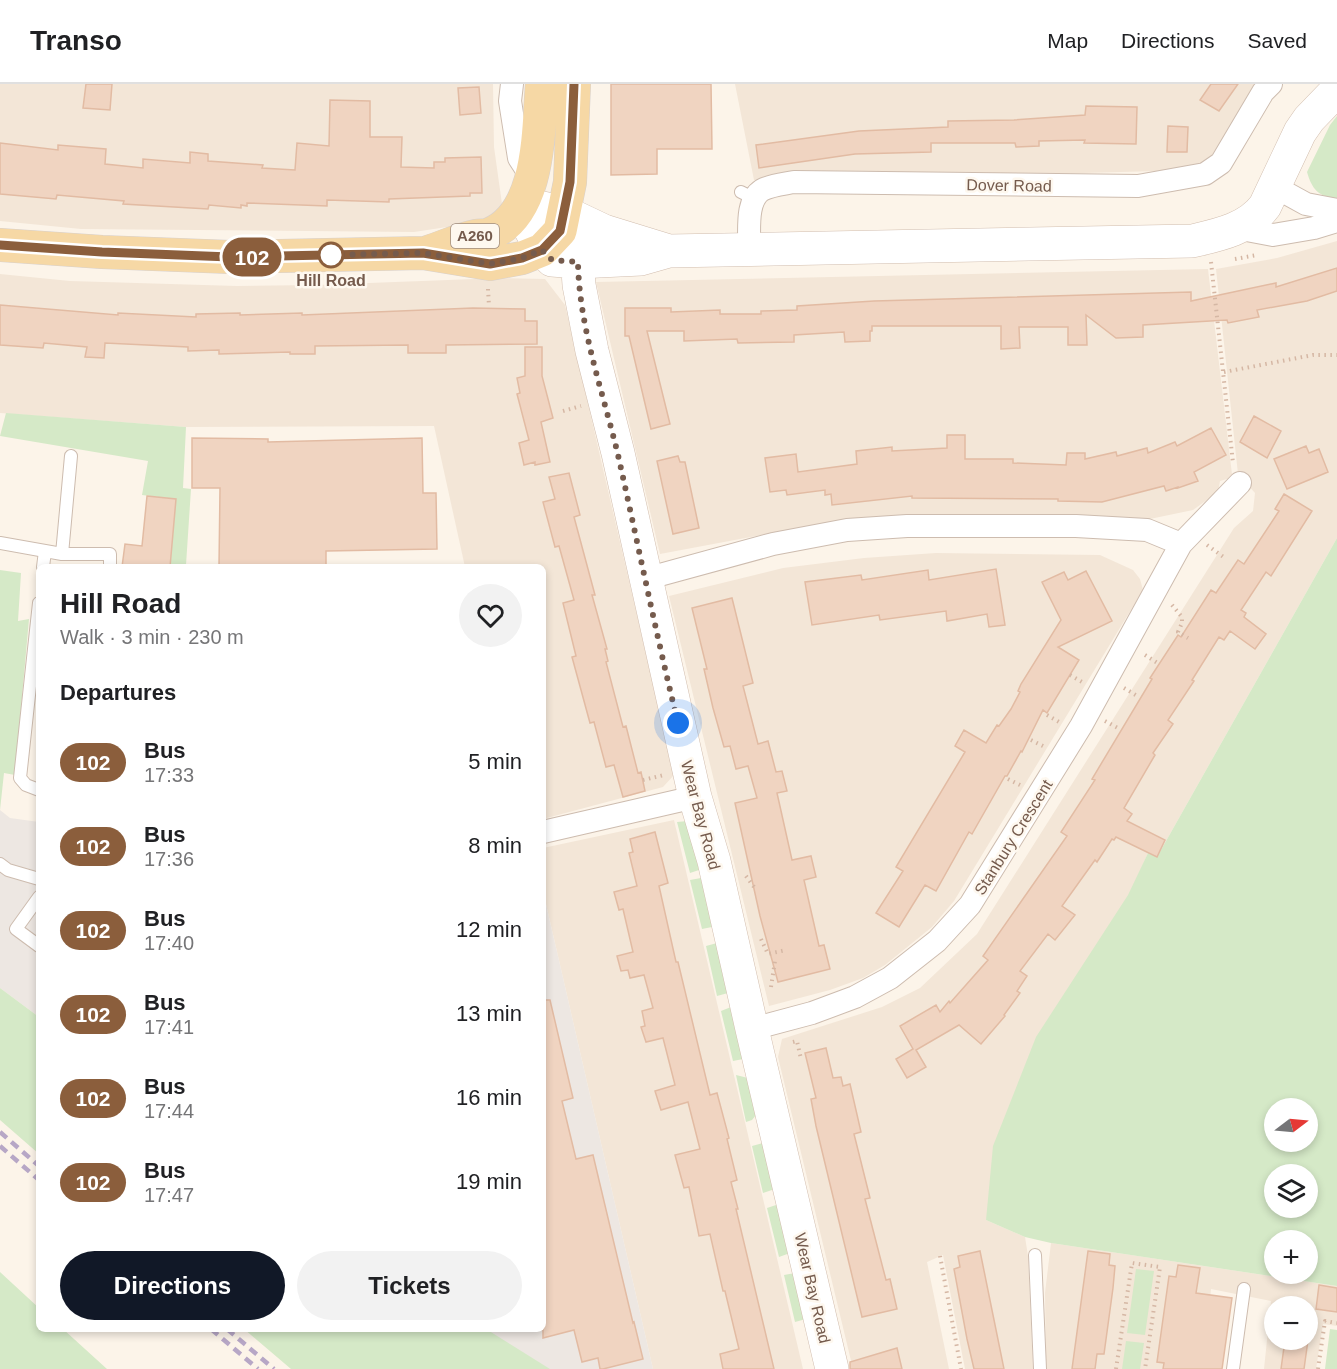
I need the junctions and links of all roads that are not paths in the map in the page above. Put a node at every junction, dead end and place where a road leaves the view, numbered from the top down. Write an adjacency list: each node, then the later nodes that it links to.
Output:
1 (512, 84): 6 (street)
2 (542, 84): 6 (main road, A260)
3 (574, 84): 10 (main road)
4 (1271, 84): 14 (street, Dover Road)
5 (1337, 90): 7 (street)
6 (532, 178): 9 (main road, A260)
7 (1275, 187): 8 (street); 12 (street)
8 (1337, 210)
9 (520, 211): 10 (street); 15 (street); 17 (main road, A260)
10 (576, 219): 15 (main road); 16 (street); 18 (street, Wear Bay Road)
11 (1337, 221): 12 (street)
12 (1236, 228): 14 (street)
13 (0, 244): 17 (main road, A260)
14 (749, 249): 16 (street)
15 (542, 250): 17 (main road, A260); 18 (street)
16 (669, 251): 18 (street)
17 (423, 253)
18 (578, 262): 27 (street, Wear Bay Road)
19 (71, 456): 24 (lane)
20 (1237, 478): 22 (street, Stanbury Crescent)
21 (0, 543): 23 (lane)
22 (1181, 544): 27 (street); 36 (street, Stanbury Crescent)
23 (45, 551): 24 (lane); 25 (lane)
24 (62, 554): 26 (lane)
25 (43, 564)
26 (110, 564)
27 (645, 579): 30 (street, Wear Bay Road)
28 (36, 631): 29 (lane)
29 (36, 789)
30 (695, 797): 31 (street); 36 (street, Wear Bay Road)
31 (546, 831)
32 (0, 864): 33 (lane)
33 (36, 878)
34 (36, 901): 35 (lane)
35 (36, 944)
36 (752, 1029): 39 (street, Wear Bay Road)
37 (1035, 1255): 40 (lane)
38 (1244, 1289): 41 (lane)
39 (832, 1369)
40 (1040, 1369)
41 (1233, 1369)

